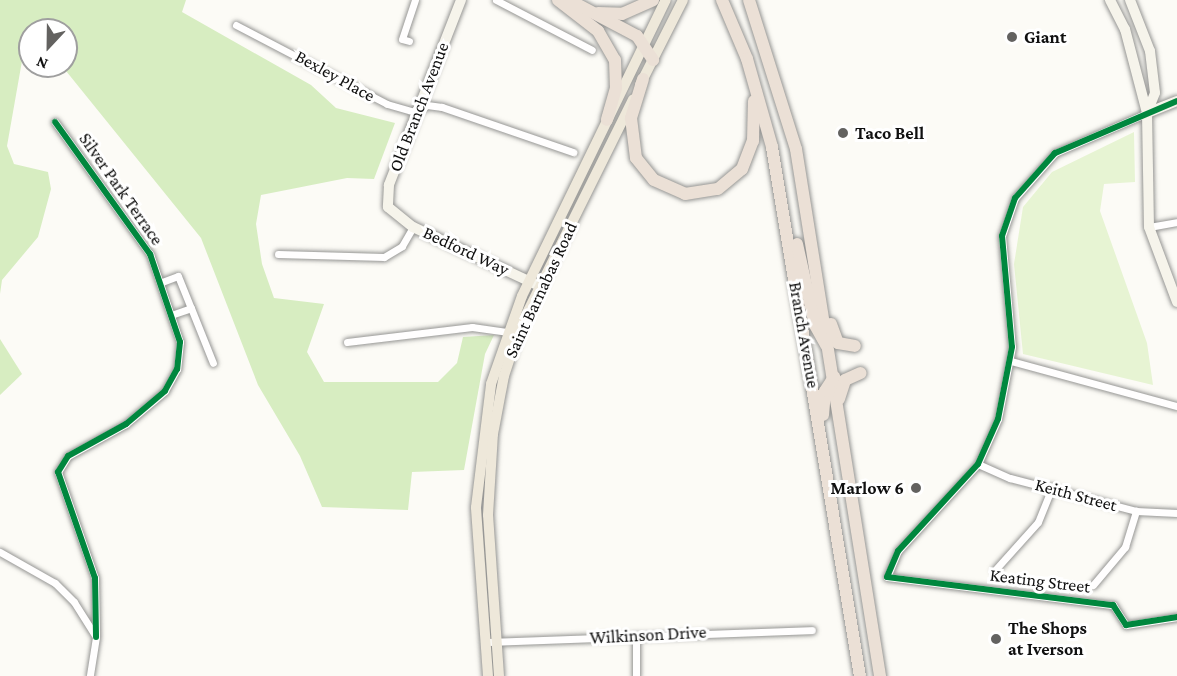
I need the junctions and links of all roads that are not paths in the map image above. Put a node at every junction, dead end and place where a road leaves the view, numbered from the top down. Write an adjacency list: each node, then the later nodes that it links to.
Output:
1 (415, 0): 16 (street)
2 (461, 0): 23 (street, Old Branch Avenue)
3 (496, 0): 18 (street)
4 (558, 0): 25 (highway)
5 (568, 0): 13 (highway)
6 (653, 0): 13 (highway)
7 (666, 0): 17 (main road, Saint Barnabas Road)
8 (683, 0): 19 (main road, Saint Barnabas Road)
9 (722, 0): 15 (highway, Branch Avenue)
10 (749, 0): 34 (highway, Branch Avenue)
11 (1110, 0): 24 (street)
12 (1130, 0): 21 (street)
13 (580, 7): 17 (highway)
14 (236, 25): 23 (street, Bexley Place)
15 (736, 33): 20 (highway); 28 (highway, Branch Avenue)
16 (409, 41)
17 (644, 45): 19 (highway); 25 (main road, Saint Barnabas Road)
18 (592, 50)
19 (653, 60): 20 (main road, Saint Barnabas Road)
20 (643, 79): 37 (main road, Saint Barnabas Road)
21 (1155, 93): 22 (street); 24 (street)
22 (1175, 102): 24 (street)
23 (415, 112): 27 (street, Bexley Place); 29 (street, Old Branch Avenue)
24 (1147, 113): 31 (street); 45 (street)
25 (607, 120): 35 (main road, Saint Barnabas Road)
26 (55, 122): 36 (street, Silver Park Terrace)
27 (573, 152)
28 (780, 188): 44 (highway); 51 (highway, Branch Avenue)
29 (392, 215): 32 (street, Bedford Way)
30 (1177, 222): 31 (street)
31 (1149, 226): 38 (street)
32 (413, 227): 33 (street); 35 (street, Bedford Way)
33 (278, 254)
34 (815, 262): 43 (highway); 44 (highway, Branch Avenue)
35 (529, 281): 37 (street, Bedford Way); 41 (main road, Saint Barnabas Road)
36 (162, 282): 39 (street); 40 (street, Silver Park Terrace)
37 (540, 286): 63 (main road, Saint Barnabas Road)
38 (1177, 302)
39 (191, 308): 40 (street); 46 (street)
40 (174, 314): 62 (street, Silver Park Terrace)
41 (507, 332): 42 (street); 64 (main road, Saint Barnabas Road)
42 (347, 342)
43 (855, 346)
44 (829, 348): 48 (highway, Branch Avenue)
45 (1011, 361): 50 (street); 52 (street)
46 (213, 363)
47 (861, 373): 49 (highway)
48 (834, 377): 49 (highway, Branch Avenue); 51 (highway)
49 (839, 403): 70 (highway, Branch Avenue)
50 (1177, 406)
51 (826, 460): 69 (highway, Branch Avenue)
52 (978, 464): 53 (street, Keith Street); 59 (street, Keating Street)
53 (1052, 487): 54 (street, Keith Street); 57 (street)
54 (1136, 511): 55 (street, Keith Street); 58 (street)
55 (1177, 513)
56 (0, 552): 62 (street)
57 (995, 570)
58 (1094, 585)
59 (1177, 617)
60 (812, 630): 61 (street, Wilkinson Drive)
61 (636, 636): 63 (street, Wilkinson Drive); 68 (street)
62 (96, 638): 65 (street)
63 (497, 641): 64 (street, Wilkinson Drive); 67 (main road, Saint Barnabas Road)
64 (485, 642): 66 (main road, Saint Barnabas Road)
65 (90, 676)
66 (488, 676)
67 (500, 676)
68 (636, 676)
69 (860, 676)
70 (880, 676)

